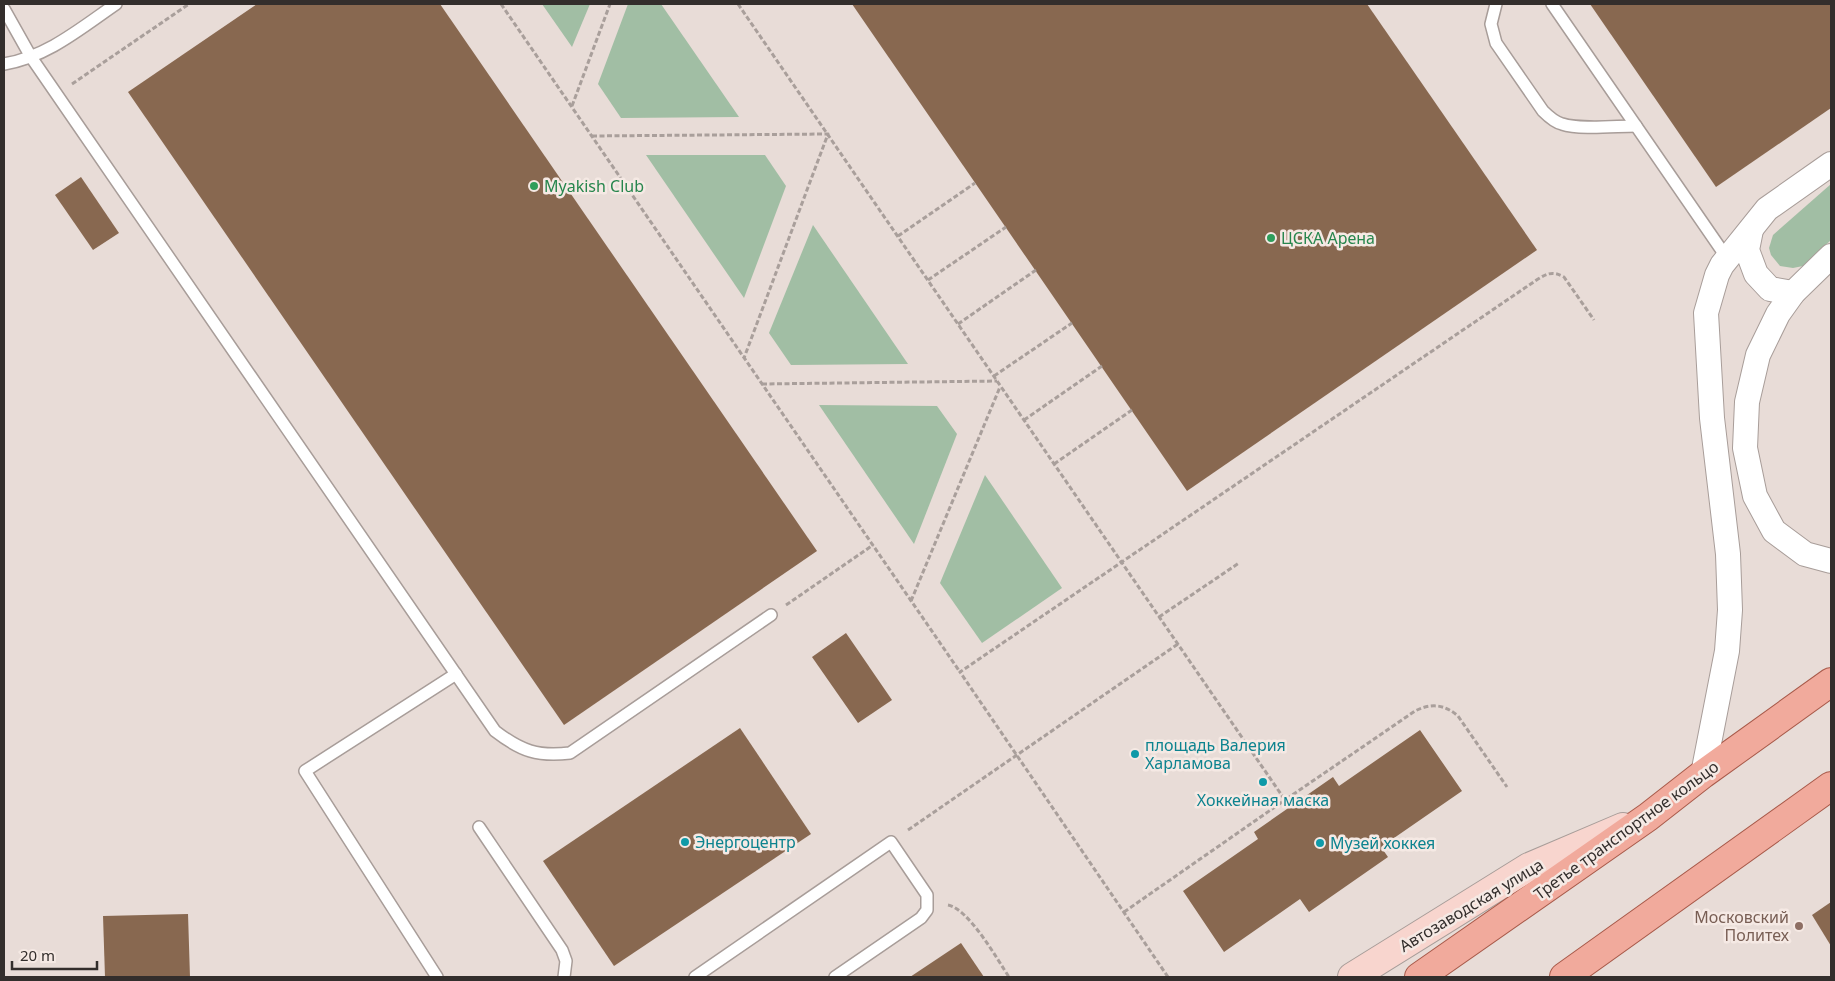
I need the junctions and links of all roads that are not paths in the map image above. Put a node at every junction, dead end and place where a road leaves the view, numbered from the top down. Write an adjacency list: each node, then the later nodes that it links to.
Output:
1 (116, 4): 5 (lane)
2 (1496, 4): 7 (lane)
3 (1552, 4): 7 (lane)
4 (4, 9): 5 (lane)
5 (31, 57): 6 (lane); 15 (lane)
6 (4, 64)
7 (1636, 126): 11 (lane)
8 (1831, 164): 9 (street)
9 (1751, 230): 11 (street); 12 (street)
10 (1831, 256): 12 (street)
11 (1727, 258): 17 (street)
12 (1793, 292): 13 (street)
13 (1831, 561)
14 (771, 615): 15 (lane)
15 (456, 674): 21 (lane)
16 (1831, 682): 17 (main road, Третье транспортное кольцо)
17 (1703, 774): 19 (main road, Третье транспортное кольцо)
18 (1831, 786): 27 (main road)
19 (1648, 817): 25 (main road, Автозаводская улица); 26 (main road, Третье транспортное кольцо)
20 (479, 827): 22 (lane)
21 (437, 977)
22 (564, 977)
23 (694, 977): 24 (lane)
24 (835, 977)
25 (1352, 977)
26 (1419, 977)
27 (1564, 977)

